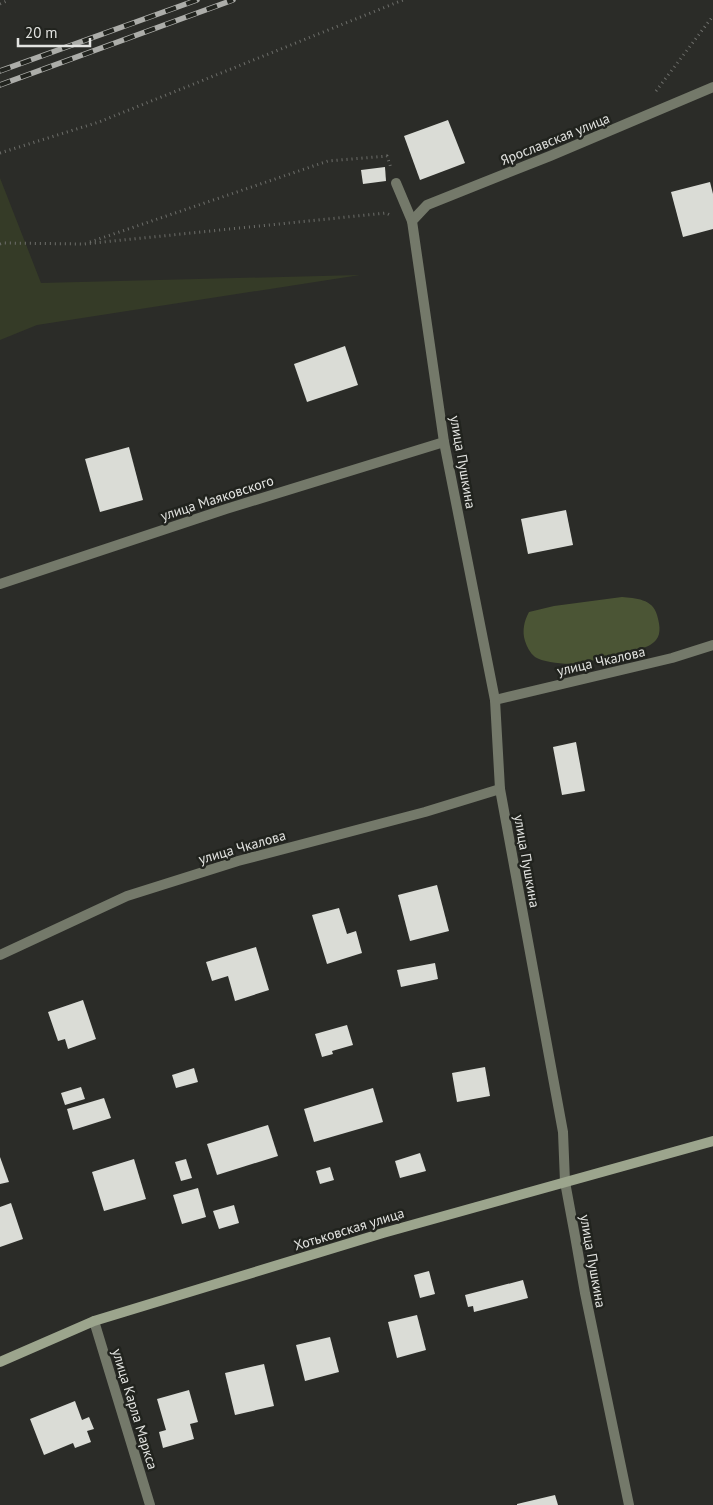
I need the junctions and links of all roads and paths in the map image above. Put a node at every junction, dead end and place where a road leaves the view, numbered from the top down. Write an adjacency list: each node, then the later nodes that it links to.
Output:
1 (9, 0): 3 (path)
2 (403, 0): 7 (path)
3 (0, 4)
4 (713, 16): 6 (path)
5 (713, 88): 6 (street, Ярославская улица)
6 (634, 121): 9 (street, Ярославская улица)
7 (0, 153)
8 (396, 183): 9 (street, улица Пушкина); 11 (path)
9 (412, 221): 11 (path); 12 (street, улица Пушкина)
10 (1, 243): 11 (path)
11 (84, 244)
12 (444, 442): 13 (street, улица Маяковского); 15 (street, улица Пушкина)
13 (0, 584)
14 (713, 646): 15 (street, улица Чкалова)
15 (495, 700): 16 (street, улица Пушкина)
16 (500, 789): 17 (street, улица Чкалова); 19 (street, улица Пушкина)
17 (0, 955)
18 (713, 1141): 19 (main road, Хотьковская улица)
19 (565, 1182): 20 (main road, Хотьковская улица); 23 (street, улица Пушкина)
20 (94, 1321): 21 (main road, Хотьковская улица); 22 (street, улица Карла Маркса)
21 (0, 1362)
22 (150, 1505)
23 (629, 1505)

